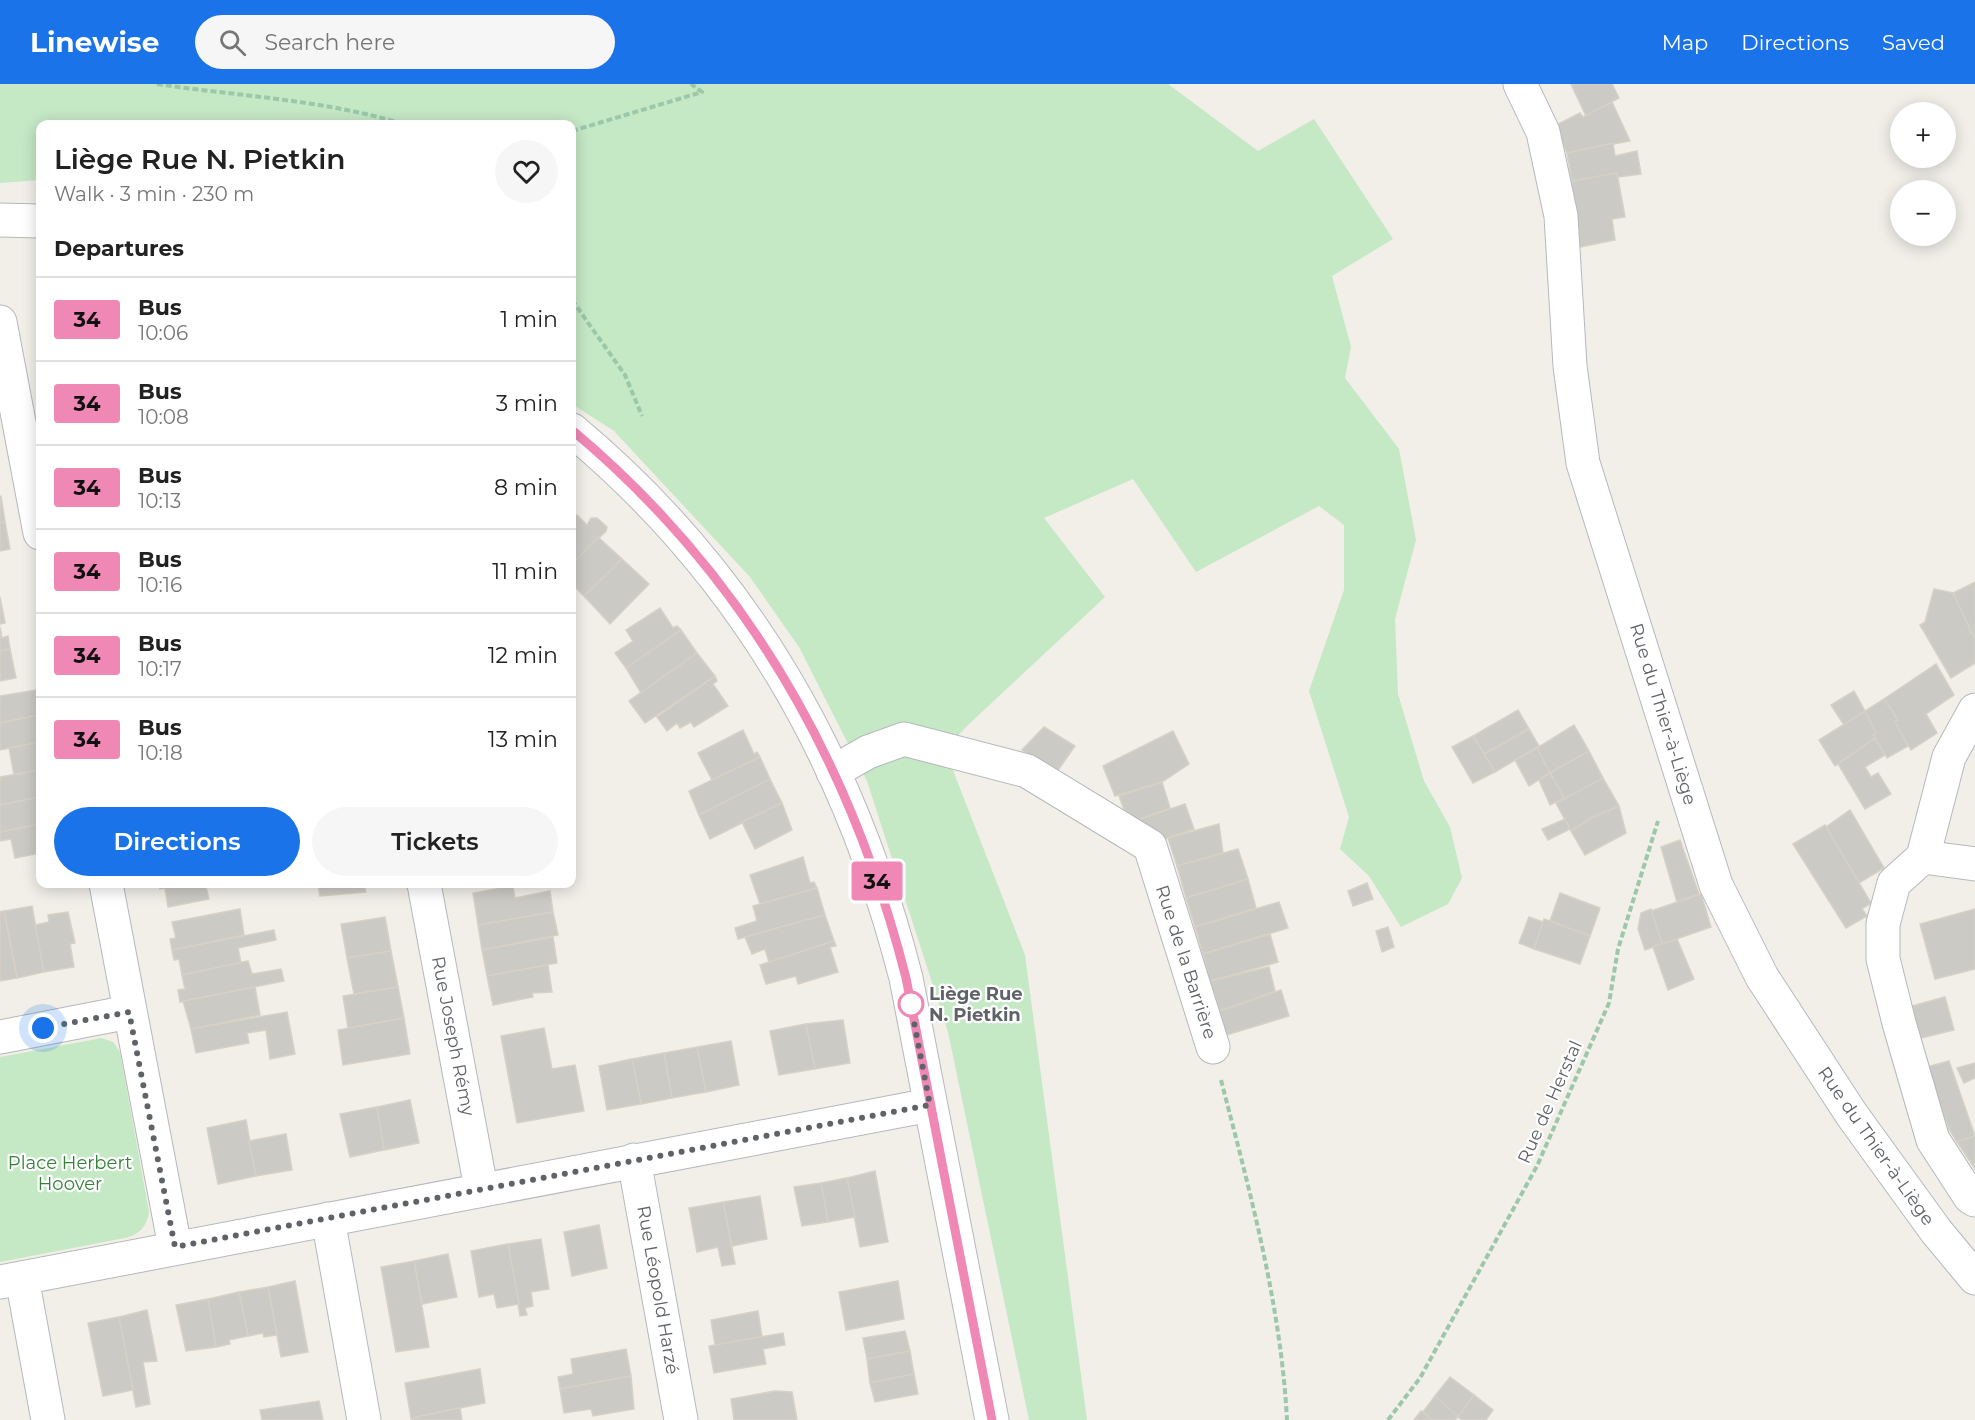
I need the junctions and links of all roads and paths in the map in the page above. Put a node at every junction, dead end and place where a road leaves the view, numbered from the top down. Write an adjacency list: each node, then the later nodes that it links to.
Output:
1 (157, 84): 4 (path)
2 (691, 84): 5 (path)
3 (1520, 84): 14 (street, Rue du Thier-à-Liège)
4 (391, 120)
5 (576, 130)
6 (0, 220): 7 (street)
7 (36, 221)
8 (576, 306): 10 (path)
9 (0, 322): 12 (street)
10 (642, 416)
11 (576, 434): 15 (street)
12 (36, 512)
13 (1975, 710): 16 (street)
14 (1679, 771): 29 (street, Rue du Thier-à-Liège); 36 (path, Rue de Herstal)
15 (833, 772): 22 (street, Rue de la Barrière); 23 (street)
16 (1923, 857): 17 (street); 26 (street)
17 (1975, 864)
18 (107, 888): 20 (street)
19 (425, 888): 25 (street, Rue Joseph Rémy)
20 (129, 1012): 21 (street); 28 (street)
21 (0, 1037)
22 (1213, 1047): 35 (path, Rue de la Barrière)
23 (930, 1105): 24 (street); 34 (street)
24 (634, 1160): 25 (street); 33 (street, Rue Léopold Harzé)
25 (481, 1188): 27 (street)
26 (1975, 1200)
27 (327, 1219): 28 (street); 32 (street)
28 (175, 1247): 30 (street)
29 (1975, 1278)
30 (11, 1280): 31 (street)
31 (48, 1420)
32 (364, 1420)
33 (681, 1420)
34 (992, 1420)
35 (1287, 1420)
36 (1388, 1420)

